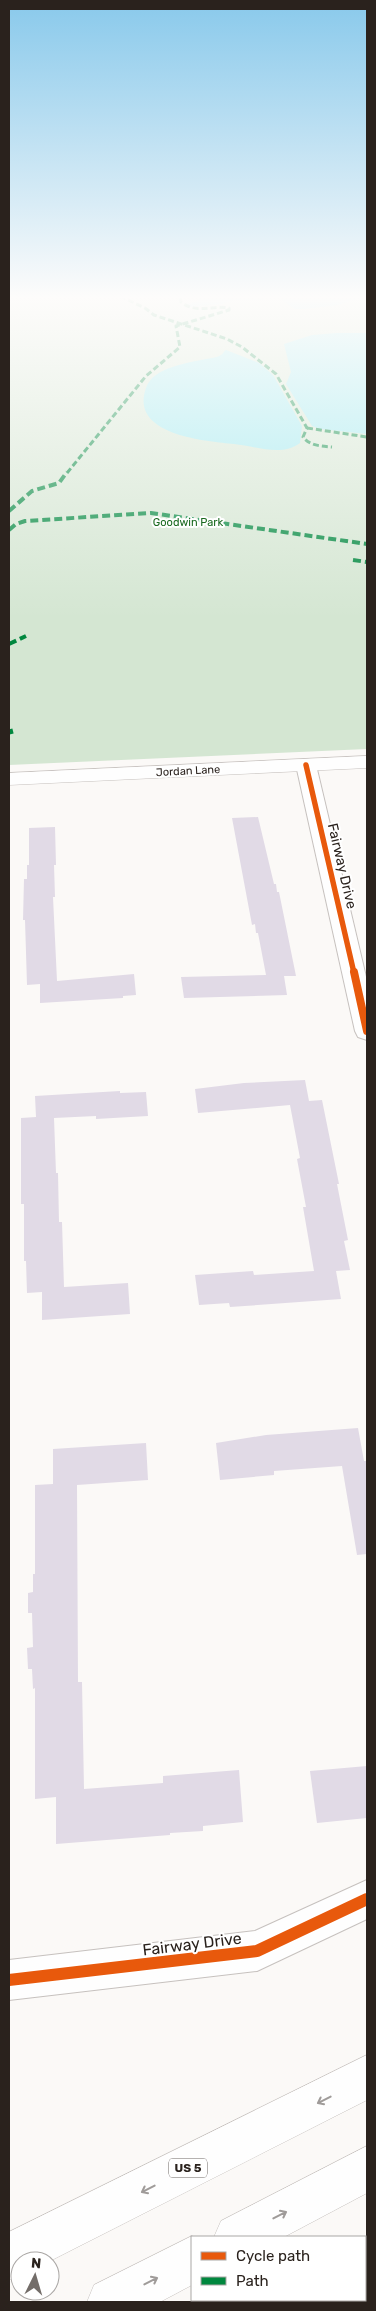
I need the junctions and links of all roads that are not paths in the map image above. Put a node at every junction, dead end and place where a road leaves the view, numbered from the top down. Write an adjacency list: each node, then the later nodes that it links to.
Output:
1 (367, 762): 2 (main road, Jordan Lane)
2 (306, 765): 3 (main road, Jordan Lane); 4 (street, Fairway Drive)
3 (9, 780)
4 (367, 1031)
5 (367, 1899): 6 (street, Fairway Drive)
6 (9, 1980)
7 (367, 2077): 10 (main road, US 5, one-way to 10)
8 (367, 2169): 9 (main road, one-way to 8)
9 (239, 2236)
10 (9, 2257)
11 (191, 2261): 12 (main road, one-way to 11)
12 (110, 2302)

